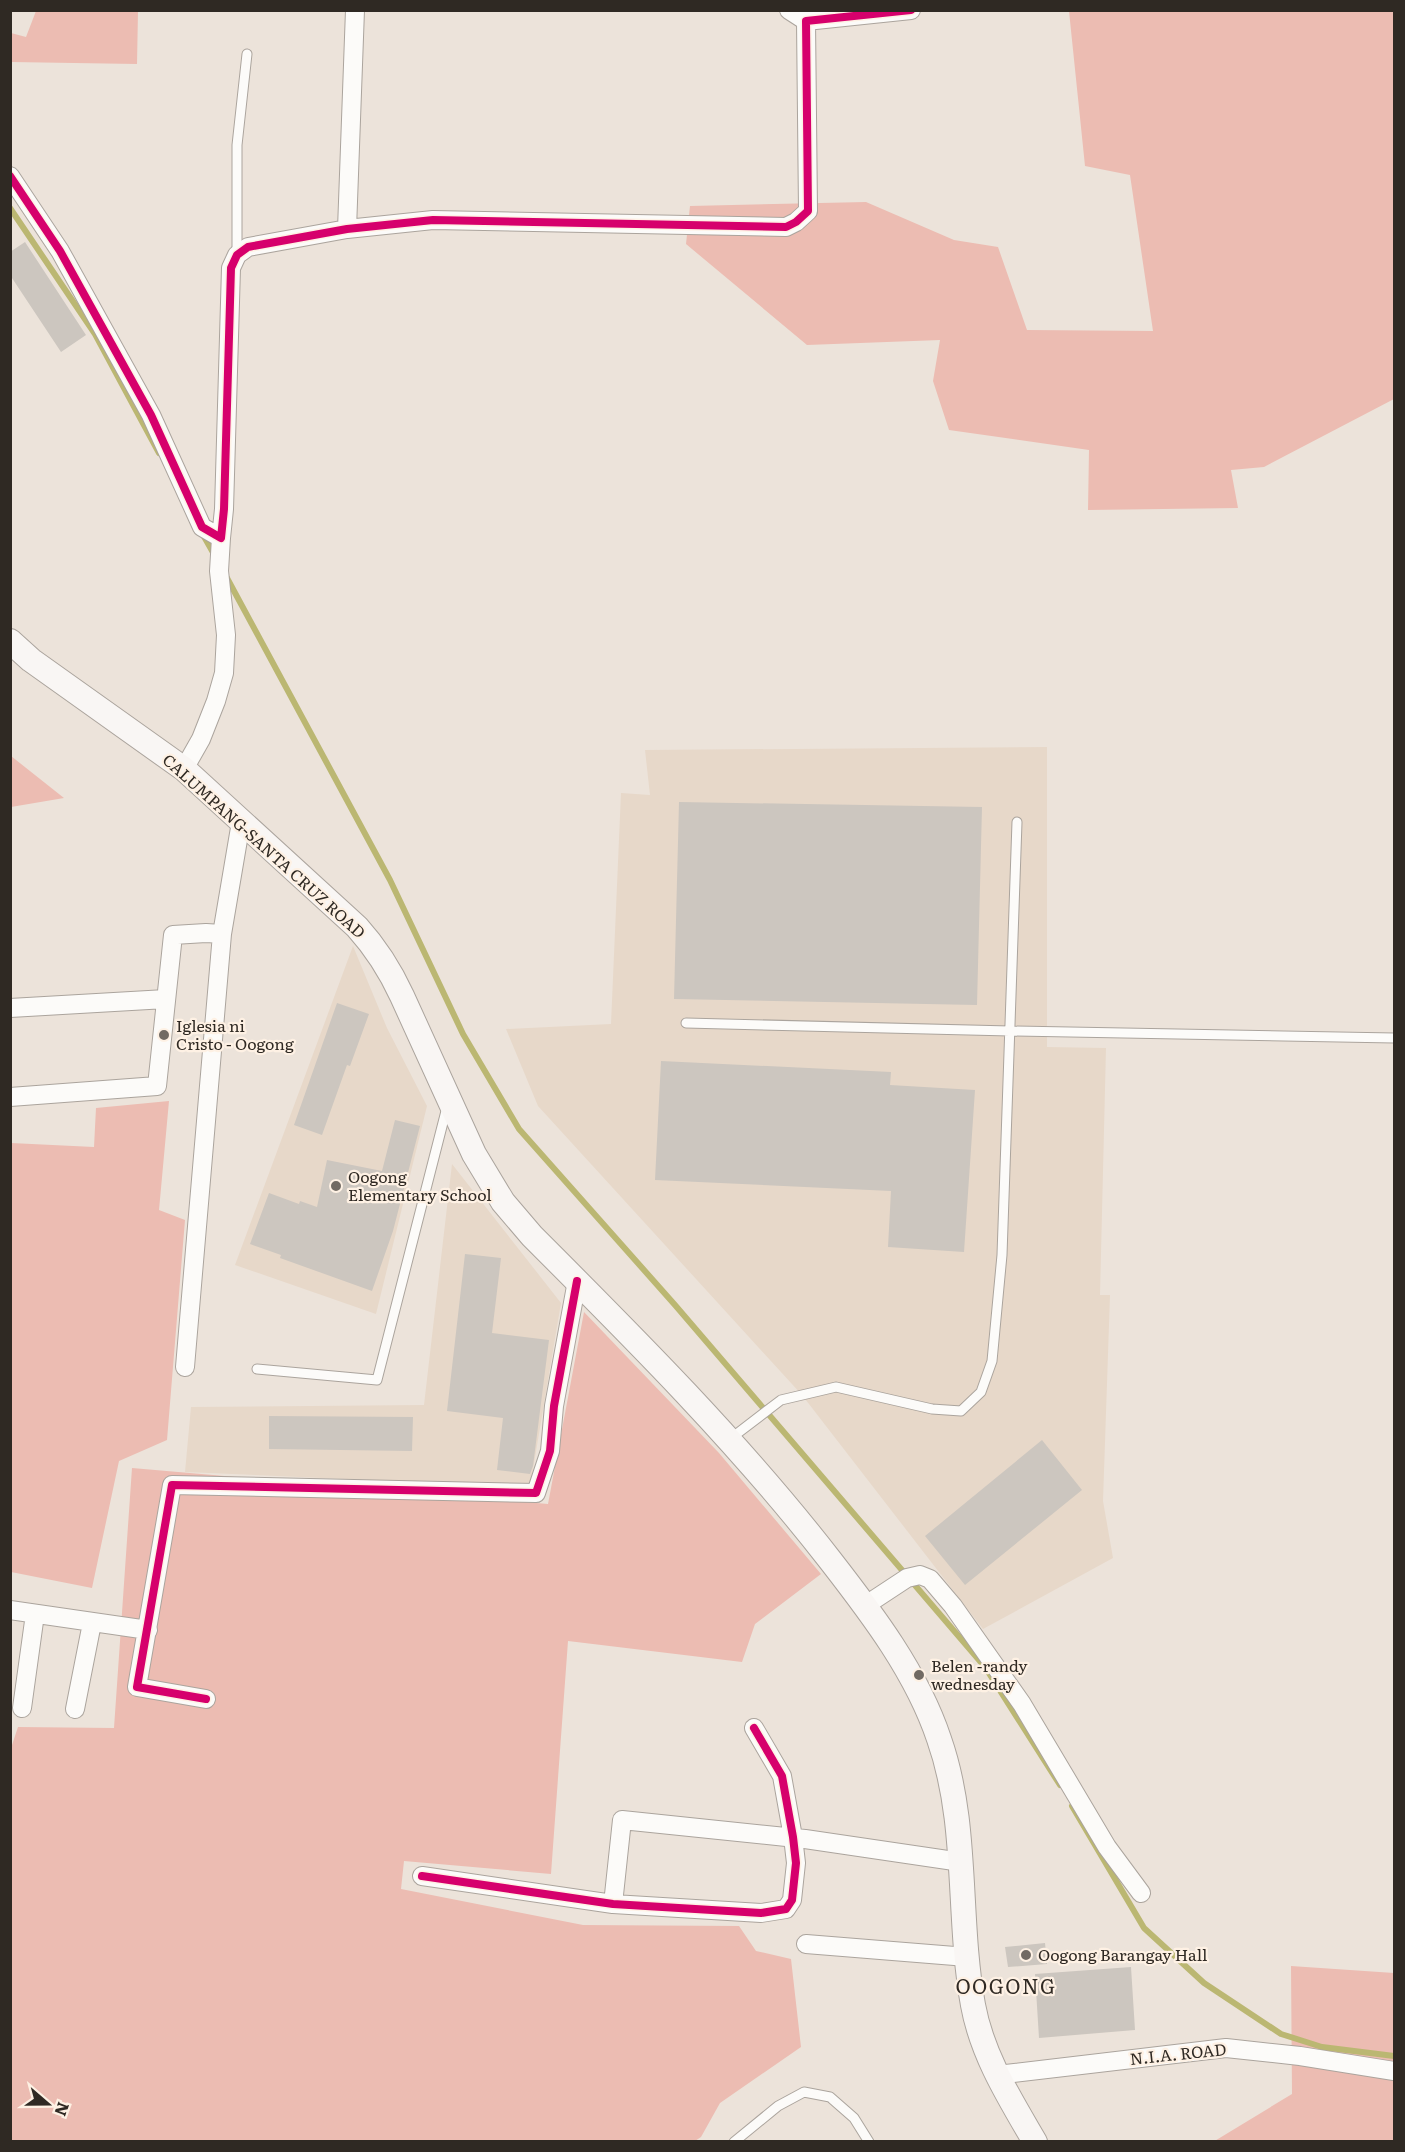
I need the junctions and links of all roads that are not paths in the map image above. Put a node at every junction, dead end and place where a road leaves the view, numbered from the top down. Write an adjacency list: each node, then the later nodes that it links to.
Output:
1 (355, 10): 7 (street)
2 (789, 10): 4 (street)
3 (911, 10): 4 (street)
4 (806, 21): 7 (street)
5 (246, 54): 8 (lane)
6 (10, 176): 9 (street)
7 (347, 229): 8 (street)
8 (237, 255): 9 (street)
9 (221, 542): 11 (street)
10 (10, 641): 11 (main road, CALUMPANG-SANTA CRUZ ROAD)
11 (184, 769): 12 (main road, CALUMPANG-SANTA CRUZ ROAD)
12 (241, 822): 14 (street); 21 (main road, CALUMPANG-SANTA CRUZ ROAD)
13 (1017, 822): 18 (lane)
14 (222, 934): 15 (street); 23 (street)
15 (166, 999): 16 (street); 20 (street)
16 (10, 1008)
17 (686, 1023): 18 (lane)
18 (1010, 1031): 19 (lane); 25 (lane)
19 (1395, 1038)
20 (10, 1097)
21 (449, 1102): 22 (main road, CALUMPANG-SANTA CRUZ ROAD); 24 (lane)
22 (577, 1281): 25 (main road, CALUMPANG-SANTA CRUZ ROAD); 30 (street)
23 (185, 1366)
24 (257, 1369)
25 (730, 1439): 26 (main road, CALUMPANG-SANTA CRUZ ROAD)
26 (866, 1605): 36 (main road, CALUMPANG-SANTA CRUZ ROAD); 38 (street)
27 (10, 1610): 28 (street)
28 (35, 1614): 29 (street); 32 (street)
29 (92, 1623): 30 (street); 33 (street)
30 (148, 1630): 31 (street)
31 (206, 1699)
32 (22, 1708)
33 (75, 1709)
34 (754, 1728): 35 (street)
35 (793, 1837): 36 (street); 39 (street); 39 (street)
36 (961, 1862): 41 (main road, CALUMPANG-SANTA CRUZ ROAD)
37 (422, 1876): 39 (street)
38 (1141, 1893)
39 (613, 1904)
40 (806, 1944): 41 (street)
41 (967, 1958): 43 (main road, CALUMPANG-SANTA CRUZ ROAD)
42 (1395, 2071): 43 (street, N.I.A. ROAD)
43 (997, 2075): 46 (main road, CALUMPANG-SANTA CRUZ ROAD)
44 (734, 2142): 45 (lane)
45 (869, 2142)
46 (1035, 2142)

